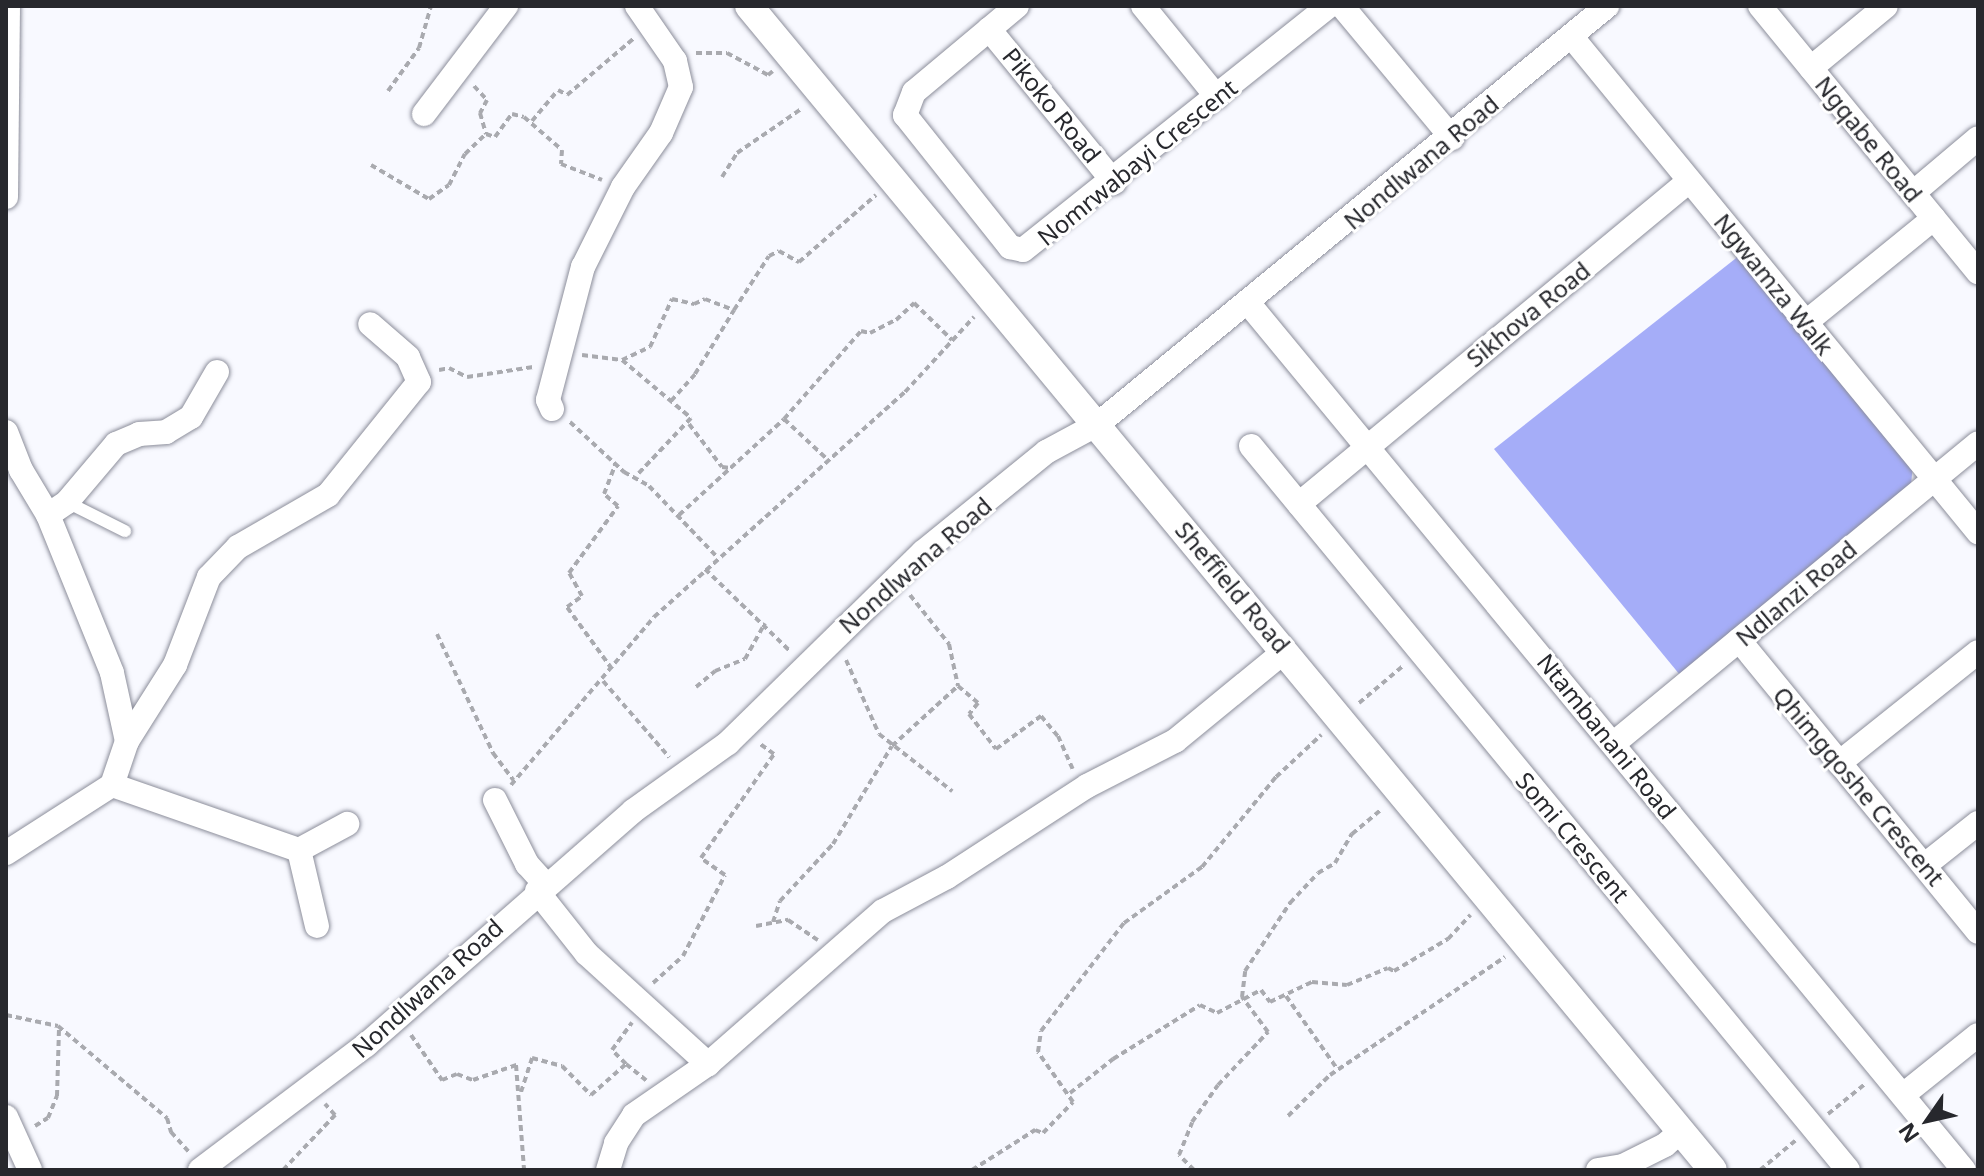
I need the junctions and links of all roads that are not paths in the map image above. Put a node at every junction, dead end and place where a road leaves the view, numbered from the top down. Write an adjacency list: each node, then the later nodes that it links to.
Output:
1 (8, 6): 14 (street)
2 (506, 6): 17 (street)
3 (637, 6): 31 (street)
4 (749, 6): 32 (street, Sheffield Road)
5 (1017, 6): 12 (street, Nomrwabayi Crescent)
6 (1143, 6): 16 (street)
7 (1329, 6): 16 (street, Nomrwabayi Crescent)
8 (1342, 6): 18 (street)
9 (1607, 6): 13 (street, Nondlwana Road)
10 (1760, 6): 15 (street, Ngqabe Road)
11 (1886, 6): 15 (street)
12 (989, 29): 22 (street, Pikoko Road); 22 (street, Nomrwabayi Crescent)
13 (1571, 36): 18 (street, Nondlwana Road); 21 (street, Ngwamza Walk)
14 (8, 50): 20 (street)
15 (1811, 68): 23 (street, Ngqabe Road)
16 (1217, 97): 22 (street, Nomrwabayi Crescent)
17 (424, 114)
18 (1452, 138): 27 (street, Nondlwana Road)
19 (1978, 138): 23 (street)
20 (8, 141): 24 (street)
21 (1689, 181): 28 (street, Ngwamza Walk); 36 (street, Sikhova Road)
22 (1114, 182)
23 (1913, 193): 25 (street, Ngqabe Road)
24 (6, 197)
25 (1934, 218): 26 (street, Ngqabe Road); 28 (street)
26 (1978, 272)
27 (1249, 304): 32 (street, Nondlwana Road); 36 (street, Ntambanani Road)
28 (1805, 323): 37 (street, Ngwamza Walk)
29 (370, 324): 45 (street)
30 (217, 372): 39 (street)
31 (552, 409)
32 (1098, 424): 43 (street, Sheffield Road); 55 (street, Nondlwana Road)
33 (6, 432): 39 (street)
34 (1978, 443): 37 (street, Ndlanzi Road)
35 (1251, 446): 38 (street, Somi Crescent)
36 (1367, 446): 38 (street); 46 (street, Ntambanani Road)
37 (1934, 479): 41 (street, Ngwamza Walk); 42 (street, Ndlanzi Road)
38 (1299, 504): 68 (street, Somi Crescent)
39 (58, 508): 40 (lane); 45 (street)
40 (125, 531)
41 (1978, 532)
42 (1739, 640): 46 (street, Ndlanzi Road); 47 (street, Qhimgqoshe Crescent)
43 (1285, 651): 59 (street); 62 (street, Sheffield Road)
44 (1978, 652): 47 (street)
45 (127, 741): 48 (street)
46 (1613, 744): 60 (street, Ntambanani Road)
47 (1839, 763): 54 (street, Qhimgqoshe Crescent)
48 (112, 785): 52 (street); 53 (street)
49 (495, 800): 55 (street)
50 (1978, 823): 54 (street)
51 (347, 824): 52 (street)
52 (299, 850): 56 (street)
53 (6, 853)
54 (1925, 865): 57 (street, Qhimgqoshe Crescent)
55 (541, 888): 59 (street); 63 (street, Nondlwana Road)
56 (317, 926)
57 (1978, 932)
58 (1978, 1035): 60 (street)
59 (708, 1064): 65 (street)
60 (1903, 1095): 69 (street, Ntambanani Road)
61 (11, 1128): 64 (street)
62 (1681, 1131): 66 (street); 67 (street, Sheffield Road)
63 (205, 1166)
64 (30, 1170)
65 (608, 1170)
66 (1598, 1170)
67 (1713, 1170)
68 (1848, 1170)
69 (1964, 1170)

